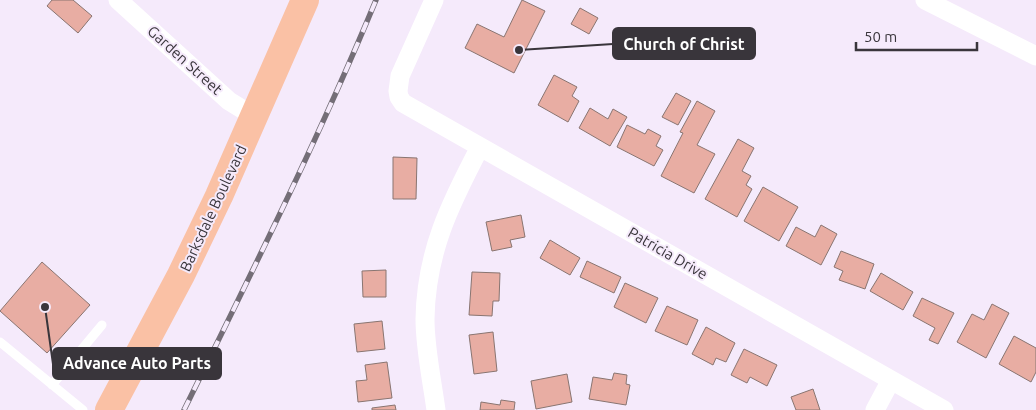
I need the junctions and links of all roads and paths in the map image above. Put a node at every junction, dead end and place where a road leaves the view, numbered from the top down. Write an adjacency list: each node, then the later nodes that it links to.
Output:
1 (118, 0): 6 (street, Garden Street)
2 (305, 0): 6 (main road, Barksdale Boulevard)
3 (434, 0): 7 (street, Patricia Drive)
4 (925, 0): 5 (street)
5 (1036, 56)
6 (255, 117): 13 (main road, Barksdale Boulevard)
7 (480, 147): 10 (street, Patricia Drive); 14 (street)
8 (102, 326): 11 (lane)
9 (0, 342): 11 (lane)
10 (891, 380): 15 (street); 16 (street, Patricia Drive)
11 (52, 385): 12 (lane)
12 (83, 410)
13 (109, 410)
14 (436, 410)
15 (875, 410)
16 (944, 410)

